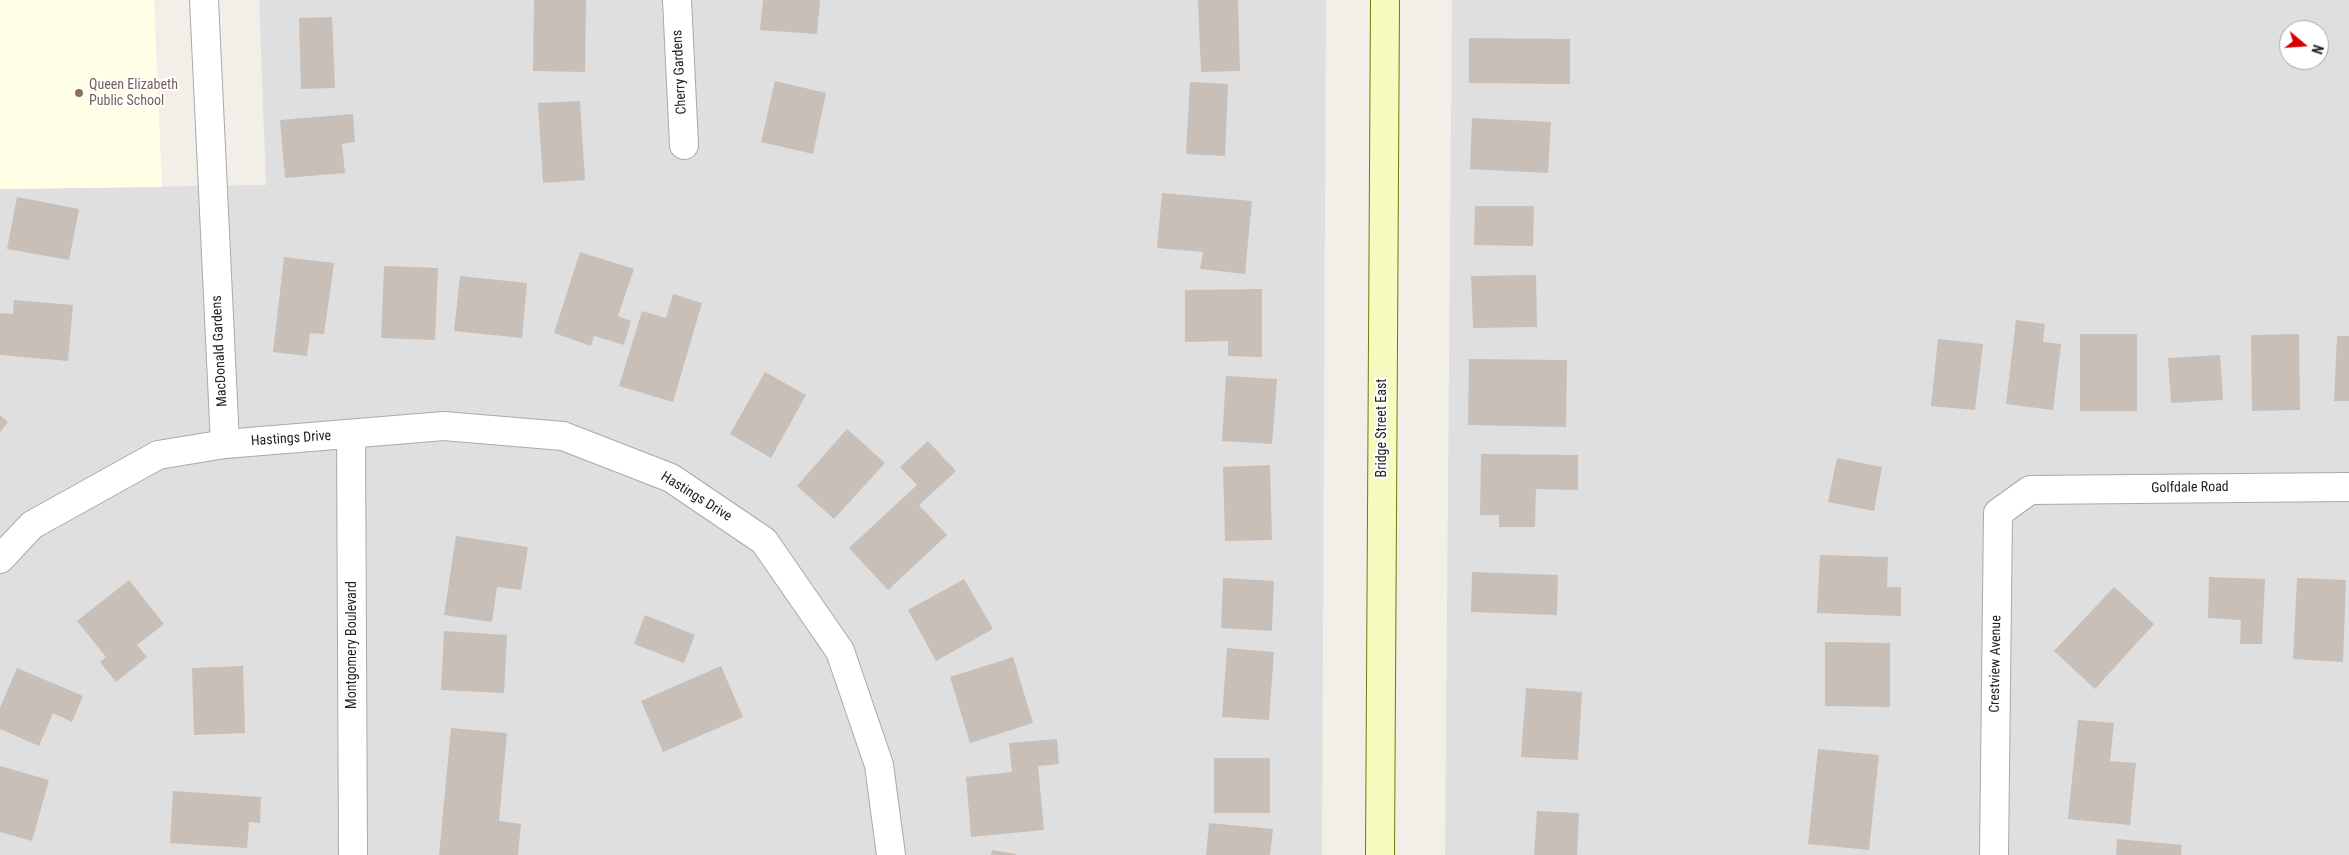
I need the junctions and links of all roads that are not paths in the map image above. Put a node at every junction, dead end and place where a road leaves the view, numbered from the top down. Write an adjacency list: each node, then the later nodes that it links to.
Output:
1 (204, 0): 6 (street, MacDonald Gardens)
2 (677, 0): 4 (street, Cherry Gardens)
3 (1385, 0): 12 (street, Bridge Street East)
4 (684, 145)
5 (351, 434): 6 (street, Hastings Drive); 10 (street, Montgomery Boulevard); 11 (street, Hastings Drive)
6 (225, 444): 9 (street)
7 (2349, 487): 8 (street, Golfdale Road)
8 (2030, 490): 13 (street, Crestview Avenue)
9 (0, 560)
10 (352, 855)
11 (891, 855)
12 (1380, 855)
13 (1994, 855)

